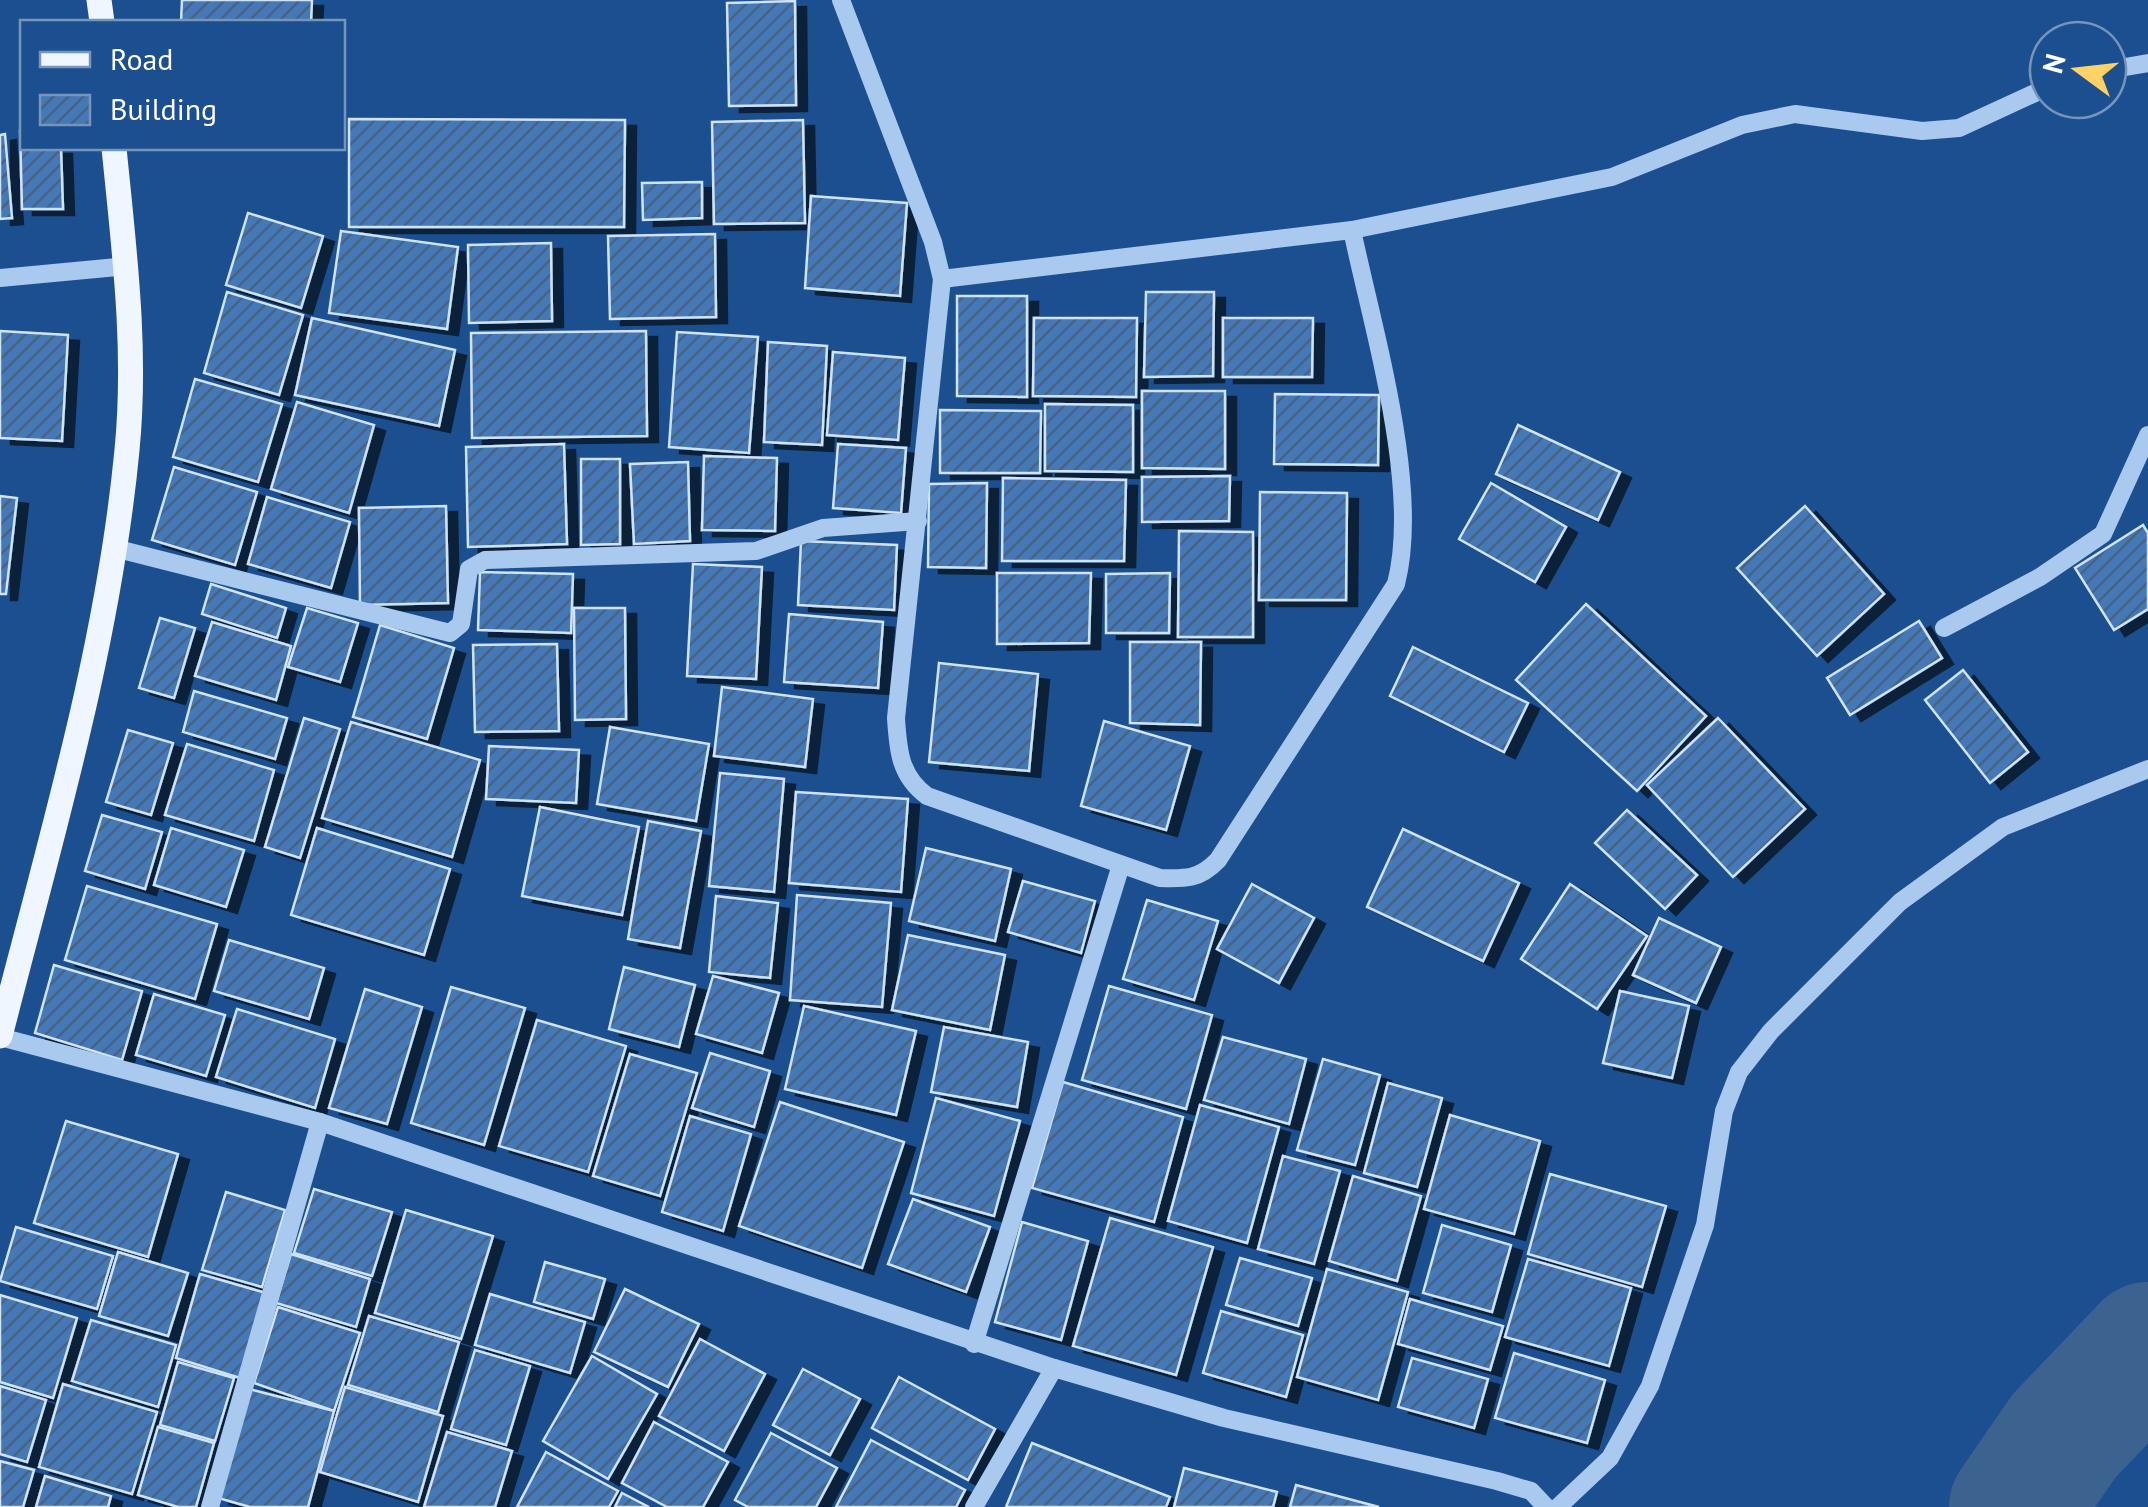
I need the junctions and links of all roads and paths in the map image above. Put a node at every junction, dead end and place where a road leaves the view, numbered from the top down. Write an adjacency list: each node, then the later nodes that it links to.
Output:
1 (841, 0): 7 (street)
2 (2028, 97): 4 (street)
3 (114, 150): 5 (main road)
4 (1352, 230): 7 (street); 13 (street)
5 (128, 266): 6 (street); 10 (main road)
6 (0, 278)
7 (942, 279): 9 (street)
8 (2148, 434): 11 (street)
9 (918, 521): 10 (street); 13 (street)
10 (114, 548): 14 (main road)
11 (1944, 628)
12 (2148, 769): 21 (street)
13 (1121, 865): 16 (street)
14 (0, 1037): 15 (street)
15 (320, 1122): 16 (street); 18 (street)
16 (974, 1344): 17 (street)
17 (1054, 1368): 19 (street); 20 (street)
18 (210, 1507)
19 (974, 1507)
20 (1546, 1507)
21 (1558, 1507)

